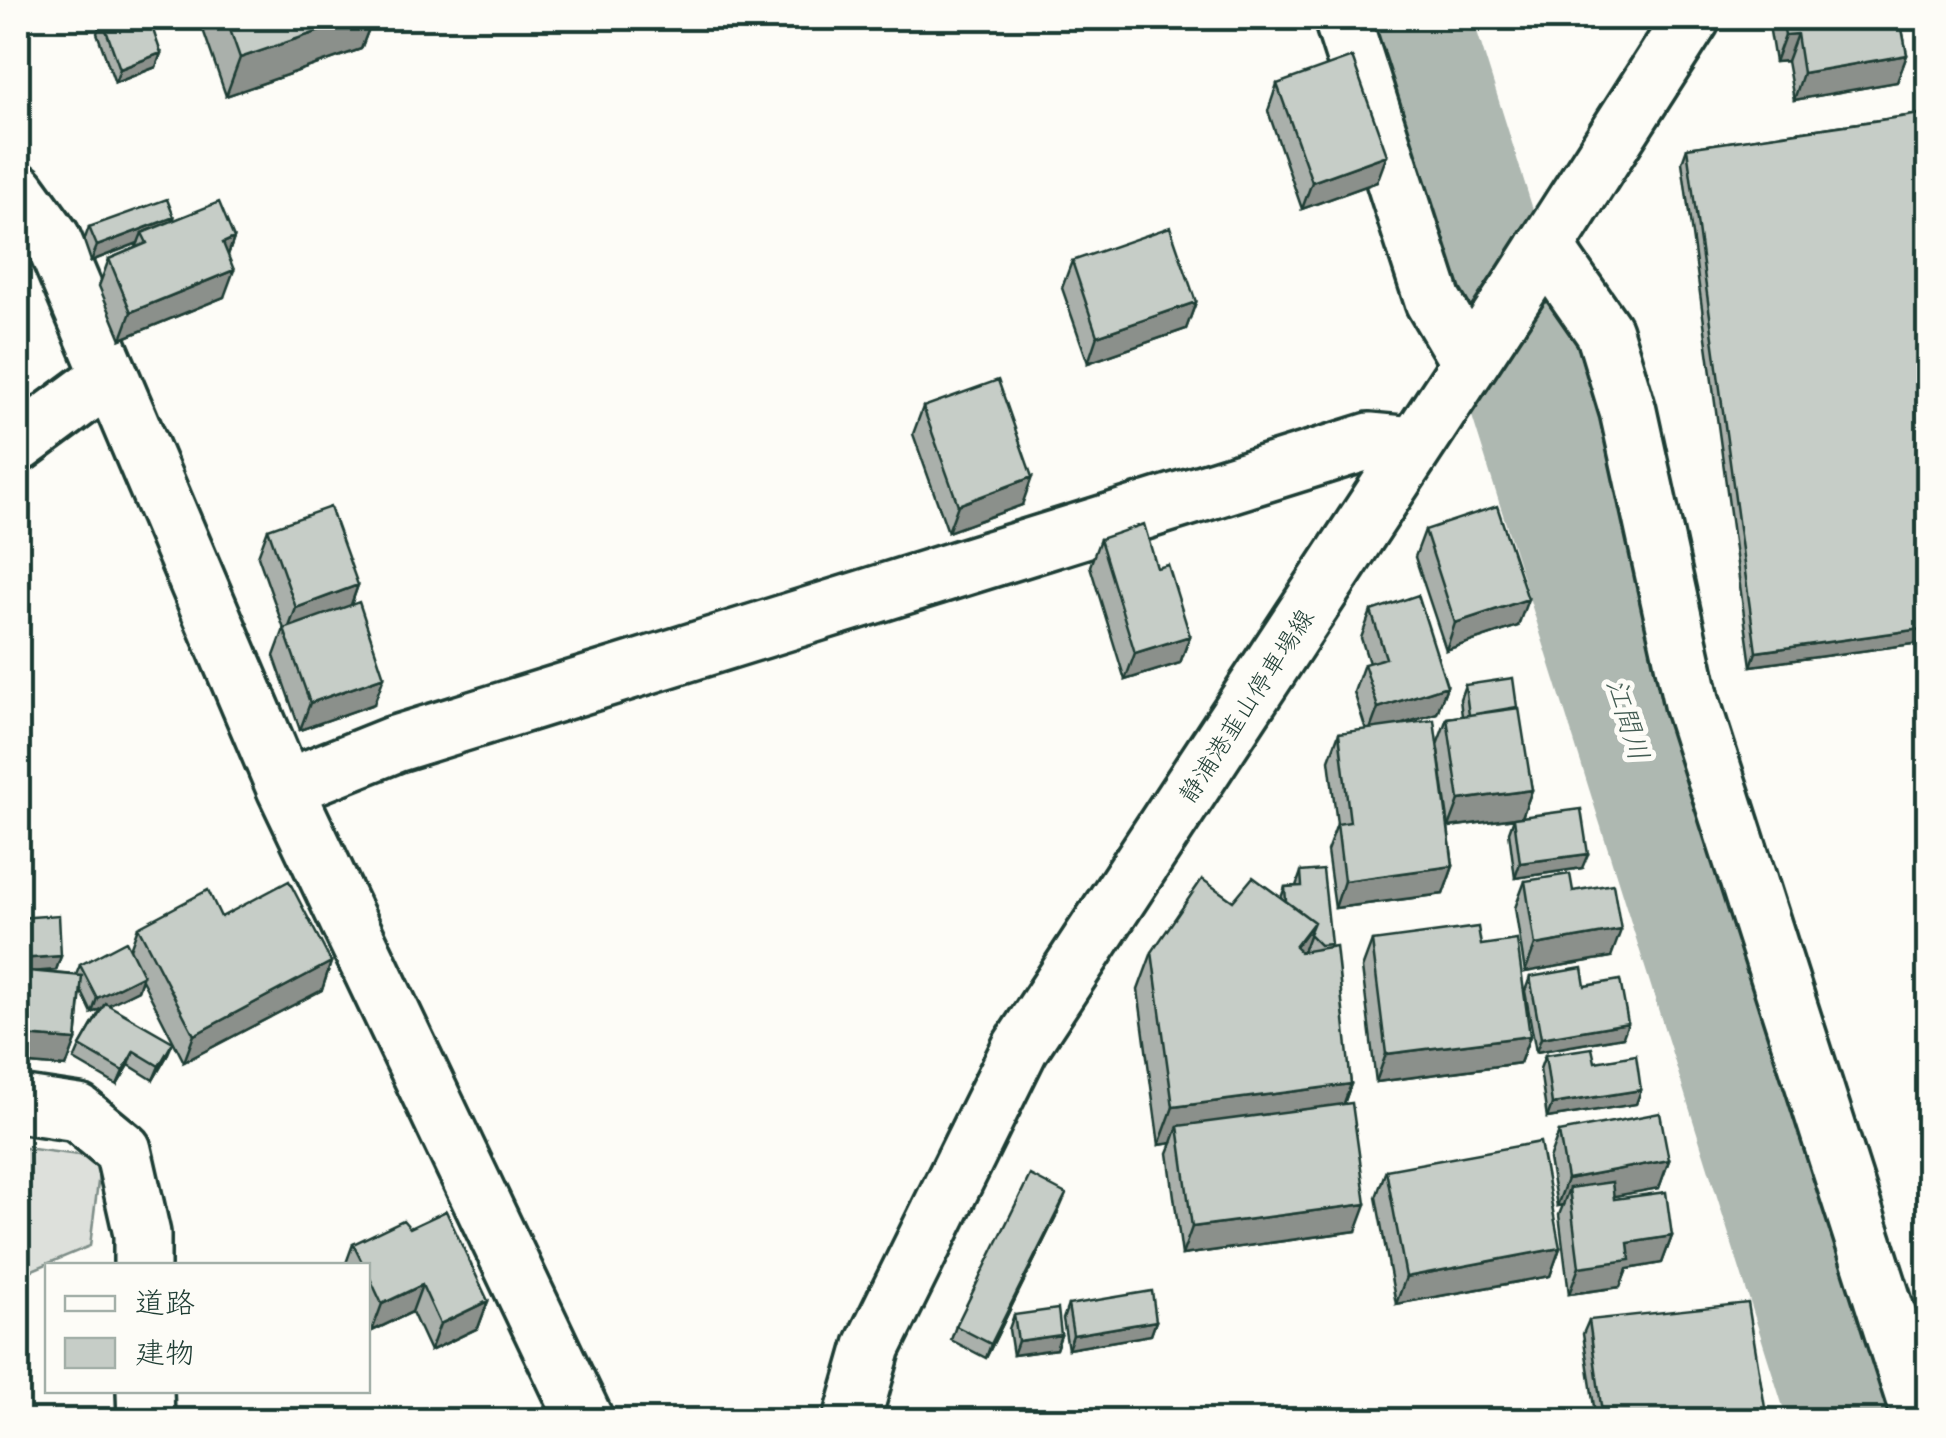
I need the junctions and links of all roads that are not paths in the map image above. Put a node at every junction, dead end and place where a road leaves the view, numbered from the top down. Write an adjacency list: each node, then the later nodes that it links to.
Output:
1 (1342, 18): 5 (street)
2 (1692, 18): 4 (street, 静浦港韮山停車場線)
3 (18, 191): 6 (street)
4 (1534, 265): 5 (street, 静浦港韮山停車場線); 16 (street)
5 (1469, 362): 8 (street, 静浦港韮山停車場線)
6 (110, 376): 7 (street); 9 (street)
7 (18, 444)
8 (1414, 446): 9 (street); 15 (street, 静浦港韮山停車場線)
9 (285, 788): 14 (street)
10 (18, 1104): 11 (street)
11 (142, 1263)
12 (145, 1393): 13 (street)
13 (146, 1420)
14 (584, 1420)
15 (852, 1420)
16 (1922, 1420)

